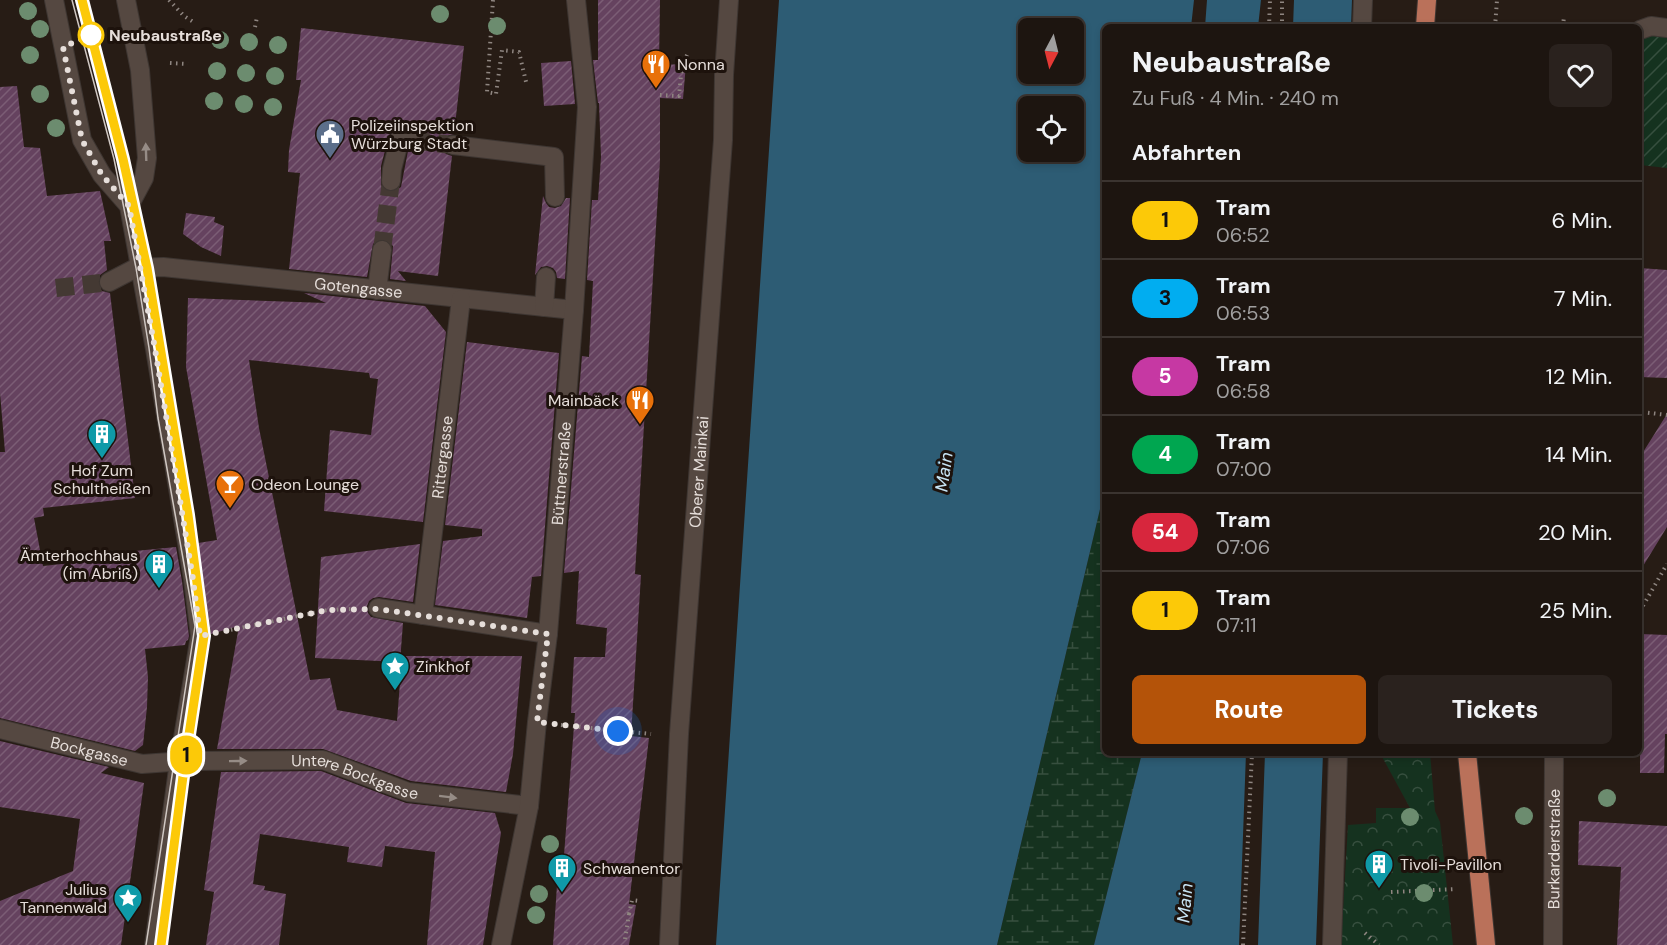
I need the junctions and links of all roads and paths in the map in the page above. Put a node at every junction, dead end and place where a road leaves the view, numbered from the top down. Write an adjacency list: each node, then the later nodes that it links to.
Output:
1 (54, 0): 33 (street)
2 (126, 0): 33 (street, one-way to 2)
3 (169, 0): 14 (path)
4 (493, 0): 27 (path)
5 (576, 0): 41 (street, Büttnerstraße)
6 (729, 0): 66 (street, Oberer Mainkai)
7 (1270, 0): 15 (path)
8 (1282, 0): 16 (path)
9 (1363, 0): 17 (street)
10 (1427, 0): 18 (main road)
11 (1497, 0): 19 (path)
12 (1564, 16): 20 (path)
13 (257, 17): 21 (path)
14 (195, 22)
15 (1269, 24)
16 (1282, 24)
17 (1362, 24)
18 (1425, 24)
19 (1495, 24)
20 (1563, 24)
21 (255, 27)
22 (1667, 28): 23 (street)
23 (1642, 29)
24 (689, 51): 28 (path)
25 (170, 63): 26 (path)
26 (188, 64)
27 (527, 86)
28 (660, 95)
29 (411, 140): 31 (street)
30 (453, 145): 32 (street)
31 (391, 181)
32 (555, 197)
33 (129, 206): 35 (street)
34 (382, 250): 38 (street)
35 (140, 268): 37 (street); 38 (street, Gotengasse); 49 (street)
36 (546, 277): 40 (street)
37 (109, 282)
38 (377, 290): 39 (street, Gotengasse)
39 (461, 299): 40 (street, Gotengasse); 47 (street, Rittergasse)
40 (544, 307): 41 (street, Gotengasse)
41 (574, 310): 48 (street, Büttnerstraße)
42 (1642, 412): 43 (path)
43 (1667, 415)
44 (1667, 564): 45 (path)
45 (1642, 608)
46 (378, 609): 47 (street); 49 (path)
47 (423, 615): 48 (street)
48 (548, 634): 50 (street, Büttnerstraße)
49 (200, 636): 57 (street)
50 (537, 722): 52 (path); 58 (street, Büttnerstraße)
51 (0, 729): 57 (street, Bockgasse)
52 (651, 734)
53 (1252, 756): 67 (path)
54 (1338, 756): 68 (street)
55 (1467, 756): 70 (main road)
56 (1554, 756): 71 (street, Burkarderstraße)
57 (179, 762): 58 (street, Untere Bockgasse, one-way to 58); 64 (street)
58 (529, 806): 65 (street, Büttnerstraße)
59 (1448, 889): 60 (path)
60 (1391, 892)
61 (640, 901): 63 (path)
62 (1365, 933): 69 (path)
63 (625, 939)
64 (154, 945)
65 (501, 945)
66 (669, 945)
67 (1243, 945)
68 (1332, 945)
69 (1379, 945)
70 (1486, 945)
71 (1553, 945)

